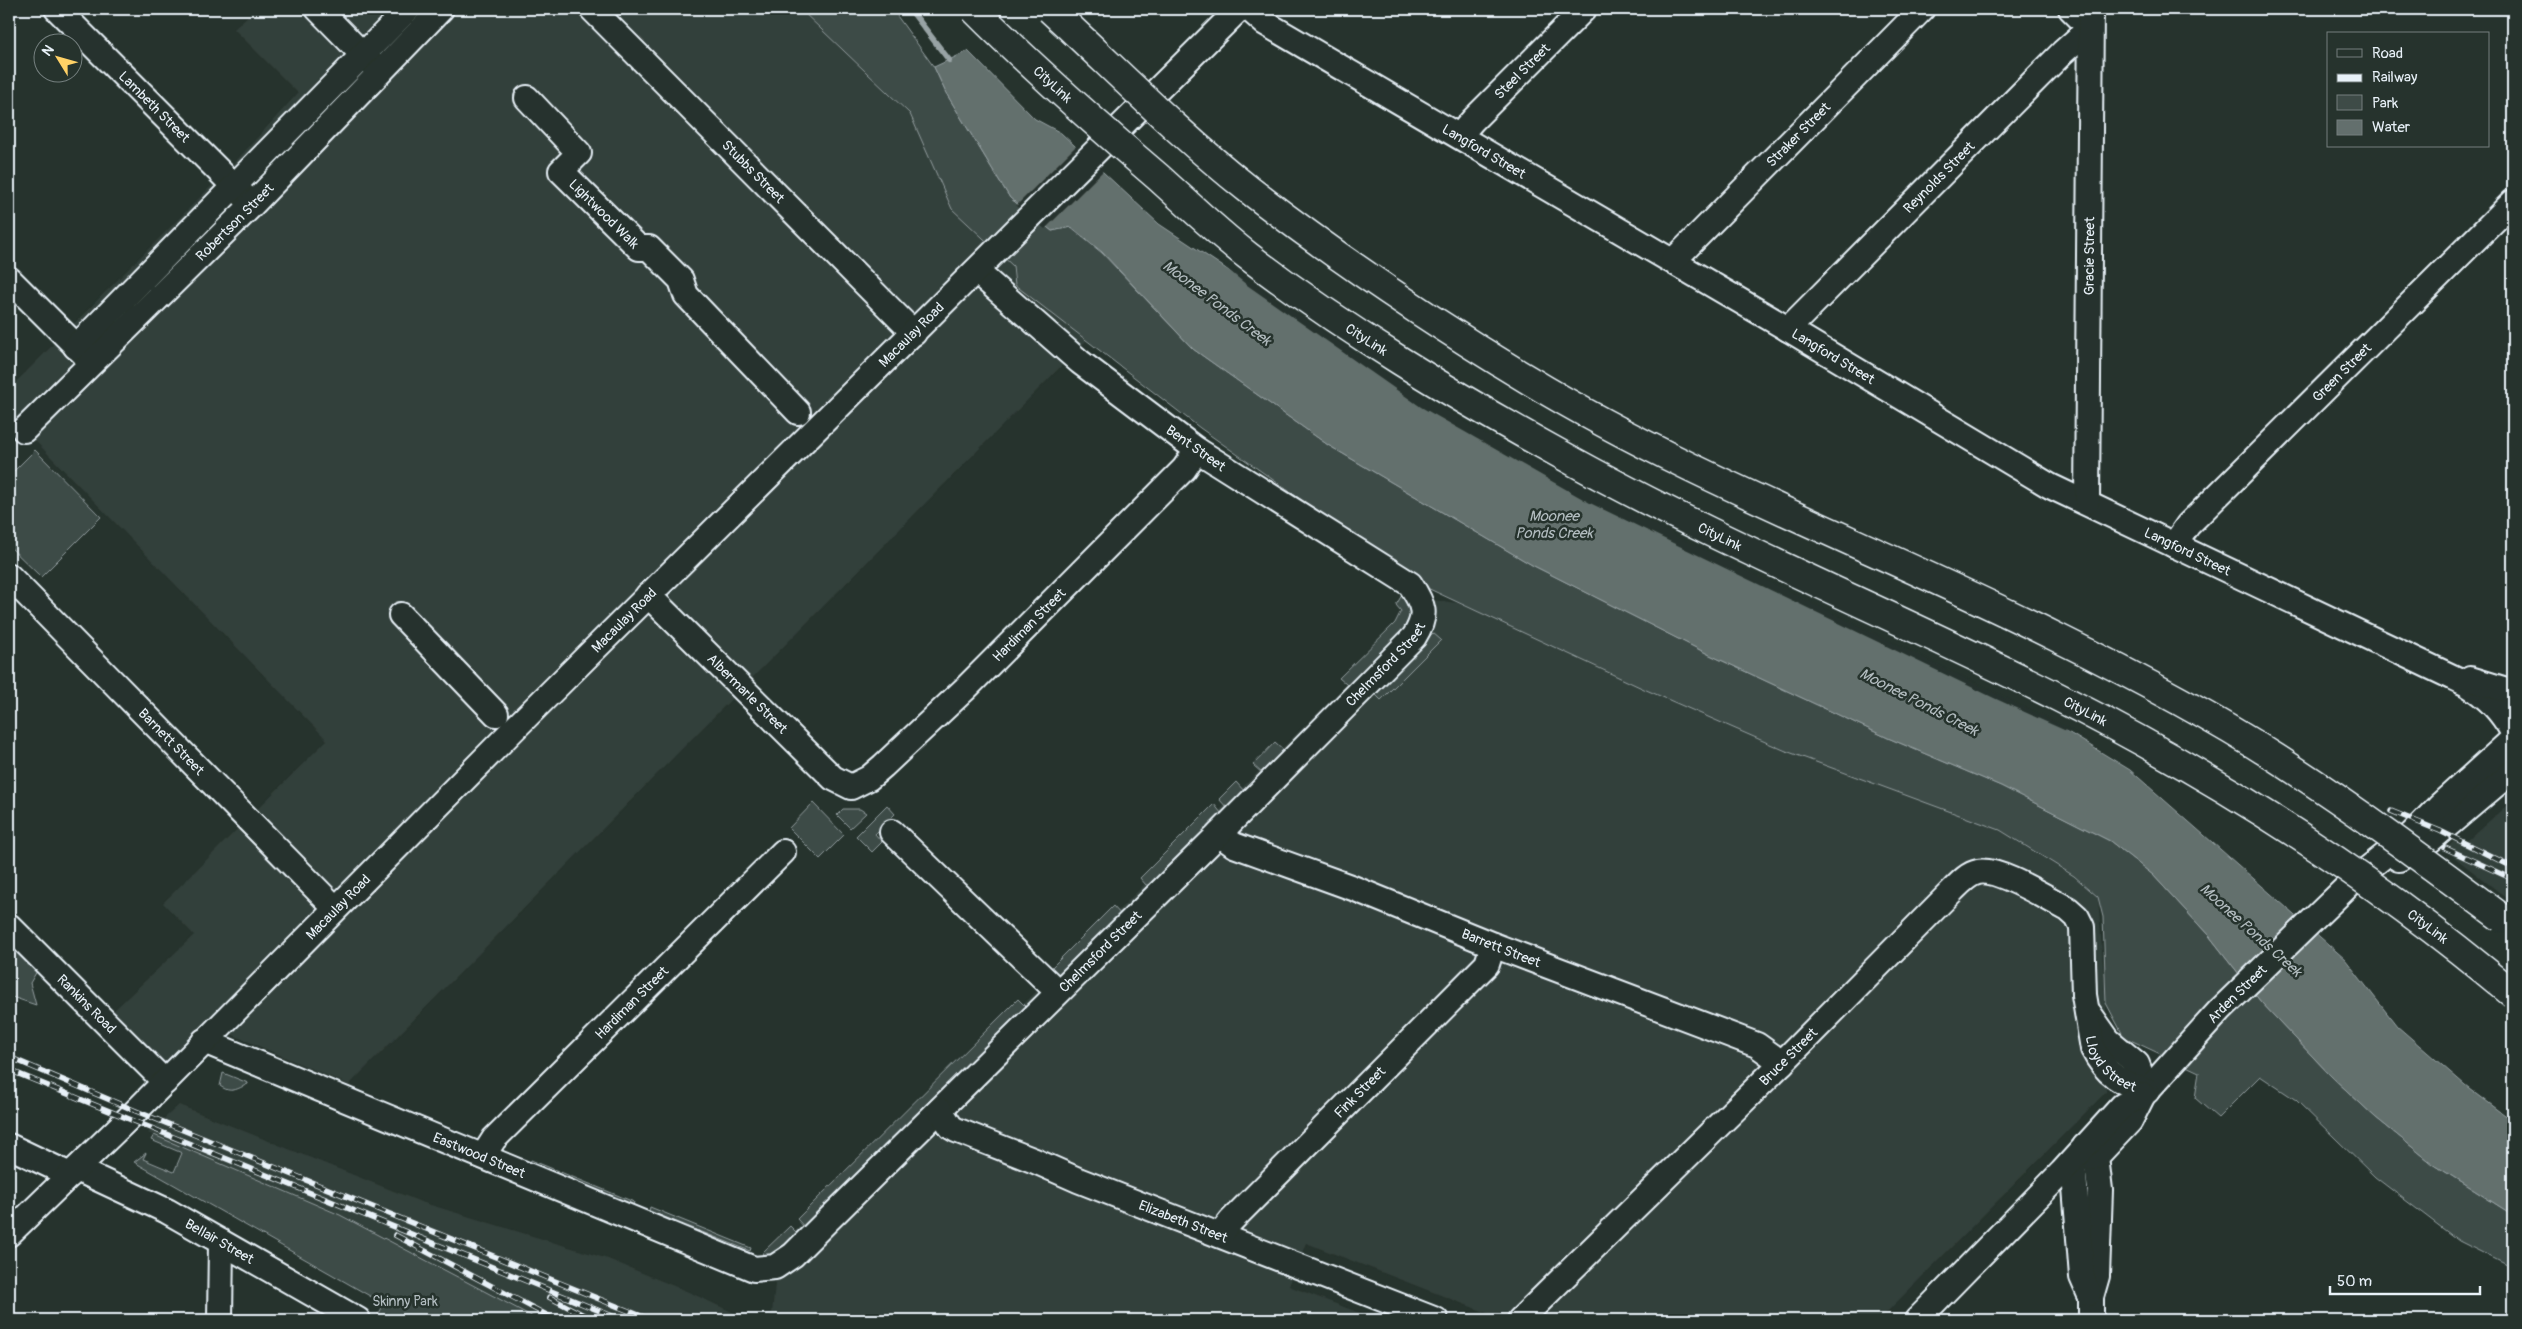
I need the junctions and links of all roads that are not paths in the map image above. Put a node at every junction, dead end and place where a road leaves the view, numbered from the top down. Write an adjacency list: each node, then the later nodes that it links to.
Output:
1 (57, 9): 18 (street, Lambeth Street)
2 (318, 9): 14 (street)
3 (408, 9): 14 (street, Robertson Street)
4 (441, 9): 15 (street, Robertson Street)
5 (592, 9): 25 (street, Stubbs Street)
6 (974, 9): 53 (highway, CityLink, bridge)
7 (1050, 9): 49 (highway, bridge)
8 (1240, 9): 22 (street, Macaulay Road)
9 (1249, 9): 17 (street, Langford Street)
10 (1584, 9): 17 (street, Steel Street)
11 (1922, 9): 21 (street, Straker Street)
12 (2071, 9): 13 (street)
13 (2091, 19): 24 (street, Reynolds Street); 30 (street, Gracie Street)
14 (362, 55): 15 (street); 18 (street, Robertson Street)
15 (379, 72): 20 (street, Robertson Street)
16 (527, 98): 27 (street, Lightwood Walk)
17 (1460, 136): 21 (street, Langford Street)
18 (233, 186): 20 (street, Lambeth Street); 26 (street, Robertson Street)
19 (2513, 202): 31 (street, Green Street)
20 (252, 205): 26 (street, Robertson Street)
21 (1673, 261): 24 (street, Langford Street)
22 (976, 271): 25 (street, Macaulay Road); 29 (street, Bent Street)
23 (9, 279): 26 (street)
24 (1788, 328): 30 (street, Langford Street)
25 (914, 333): 33 (street, Macaulay Road)
26 (84, 354): 28 (street, Robertson Street)
27 (798, 412)
28 (24, 430)
29 (1197, 450): 34 (street, Bent Street); 42 (street, Hardiman Street)
30 (2087, 502): 31 (street, Langford Street)
31 (2174, 545): 36 (street, Langford Street)
32 (9, 576): 47 (street, Barnett Street)
33 (648, 595): 42 (street, Albermarle Street); 47 (street, Macaulay Road)
34 (1422, 610): 44 (street, Chelmsford Street)
35 (401, 615): 38 (street)
36 (2438, 668): 37 (street, Langford Street); 39 (street, Langford Street)
37 (2513, 692)
38 (496, 714)
39 (2513, 732)
40 (2513, 739): 46 (street, Arden Street)
41 (2513, 770): 46 (street, Arden Street)
42 (850, 787)
43 (892, 832): 52 (street)
44 (1219, 834): 51 (street, Barrett Street); 52 (street, Chelmsford Street)
45 (783, 852): 61 (street, Hardiman Street)
46 (2336, 897): 57 (street, Arden Street)
47 (335, 908): 54 (street, Macaulay Road)
48 (2077, 917): 55 (street, Bruce Street); 57 (street, Lloyd Street)
49 (2502, 918)
50 (9, 926): 56 (street, Rankins Road)
51 (1493, 945): 55 (street, Barrett Street); 64 (street, Fink Street)
52 (1058, 992): 58 (street, Chelmsford Street)
53 (2513, 994)
54 (204, 1041): 56 (street, Macaulay Road); 61 (street, Eastwood Street)
55 (1782, 1063): 70 (street, Bruce Street)
56 (165, 1082): 62 (street, Macaulay Road)
57 (2145, 1093): 60 (street, Arden Street)
58 (940, 1110): 64 (street, Elizabeth Street); 66 (street, Chelmsford Street)
59 (9, 1146): 62 (street, Bellair Street)
60 (2085, 1155): 71 (street, Arden Street); 72 (street)
61 (483, 1156): 66 (street, Eastwood Street)
62 (73, 1172): 63 (street, Macaulay Road); 65 (street, Bellair Street)
63 (9, 1234)
64 (1220, 1235): 69 (street, Elizabeth Street)
65 (221, 1242): 67 (street); 68 (street, Bellair Street)
66 (754, 1268)
67 (220, 1320)
68 (358, 1320)
69 (1436, 1320)
70 (1520, 1320)
71 (1918, 1320)
72 (2091, 1320)

